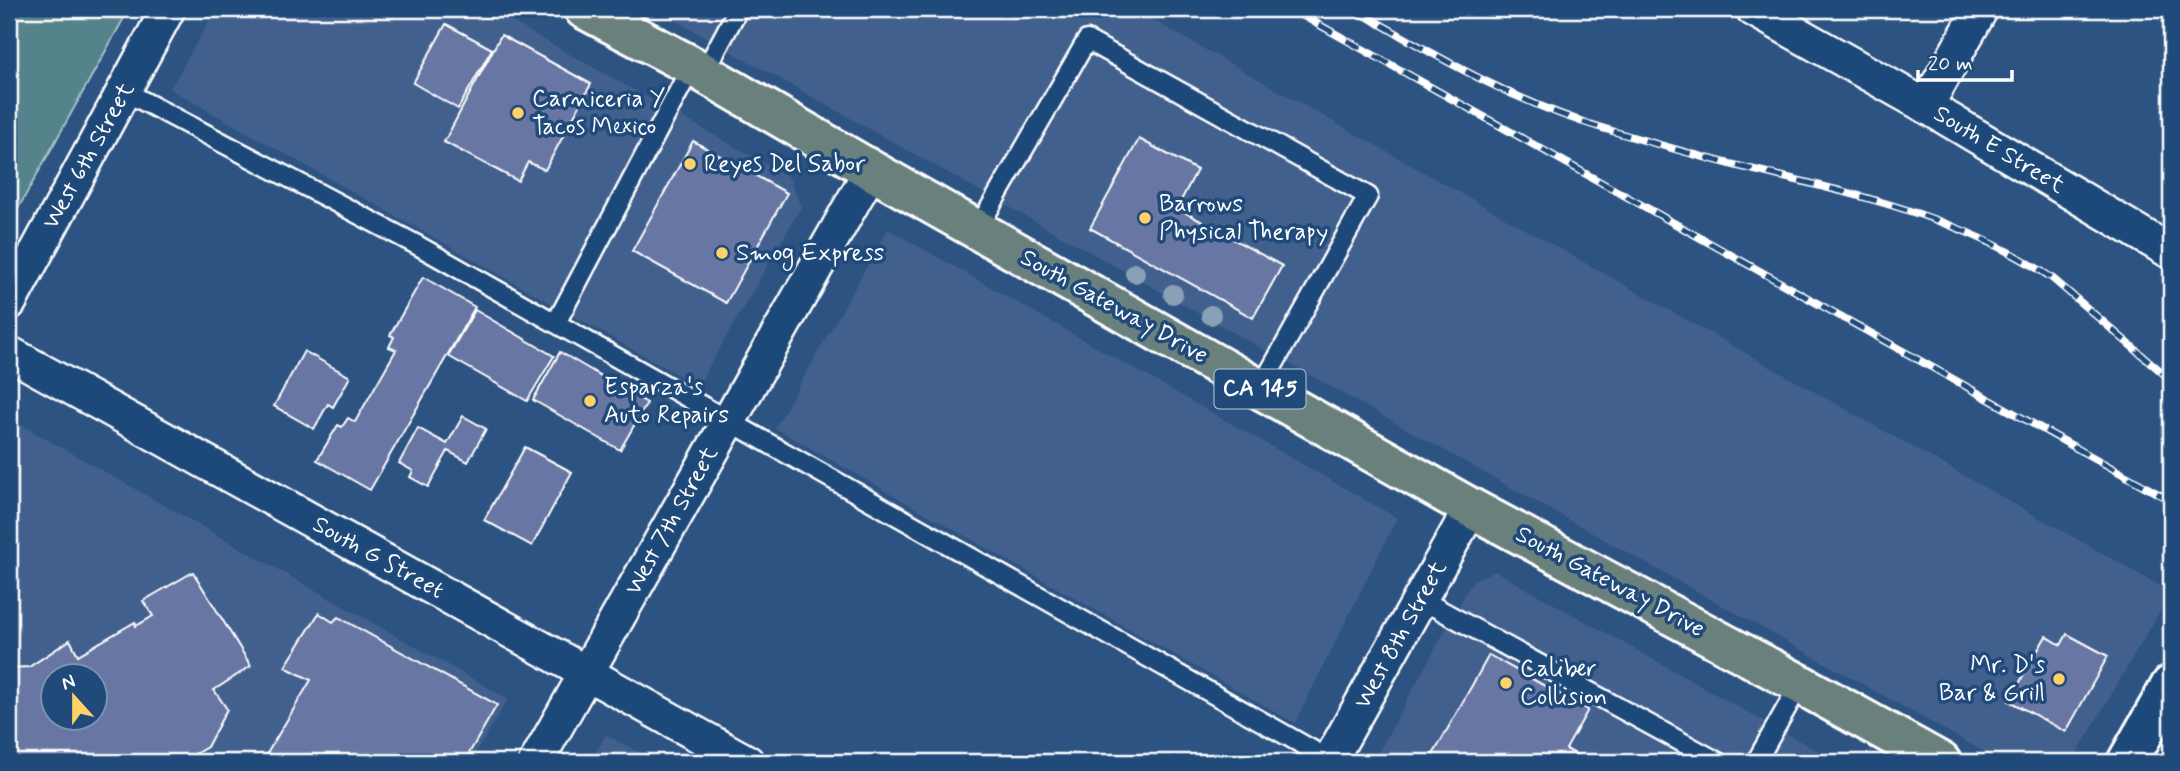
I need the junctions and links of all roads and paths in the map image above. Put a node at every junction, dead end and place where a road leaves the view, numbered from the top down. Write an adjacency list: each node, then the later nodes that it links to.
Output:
1 (168, 9): 7 (street, West 6th Street)
2 (584, 9): 6 (main road, South Gateway Drive / CA 145)
3 (738, 9): 6 (lane)
4 (1753, 9): 8 (street, South E Street)
5 (1981, 9): 8 (street)
6 (698, 70): 9 (main road, South Gateway Drive / CA 145); 13 (lane)
7 (124, 91): 12 (street, West 6th Street); 13 (lane)
8 (1926, 106): 11 (street, South E Street)
9 (871, 170): 10 (main road, South Gateway Drive / CA 145); 16 (street, West 7th Street)
10 (977, 230): 15 (main road, South Gateway Drive / CA 145); 15 (lane)
11 (2171, 252)
12 (9, 303)
13 (556, 323): 16 (lane)
14 (9, 353): 19 (street, South G Street)
15 (1260, 389): 17 (main road, South Gateway Drive / CA 145)
16 (728, 420): 19 (street, West 7th Street); 22 (lane)
17 (1471, 508): 18 (street, West 8th Street); 20 (main road, South Gateway Drive / CA 145)
18 (1422, 600): 22 (street, West 8th Street); 25 (lane)
19 (587, 674): 23 (street, West 7th Street); 24 (street, South G Street)
20 (1800, 684): 26 (lane); 27 (main road, South Gateway Drive / CA 145)
21 (2171, 685): 28 (street)
22 (1330, 761)
23 (536, 762)
24 (747, 762)
25 (1718, 762)
26 (1755, 762)
27 (1941, 762)
28 (2127, 762)

